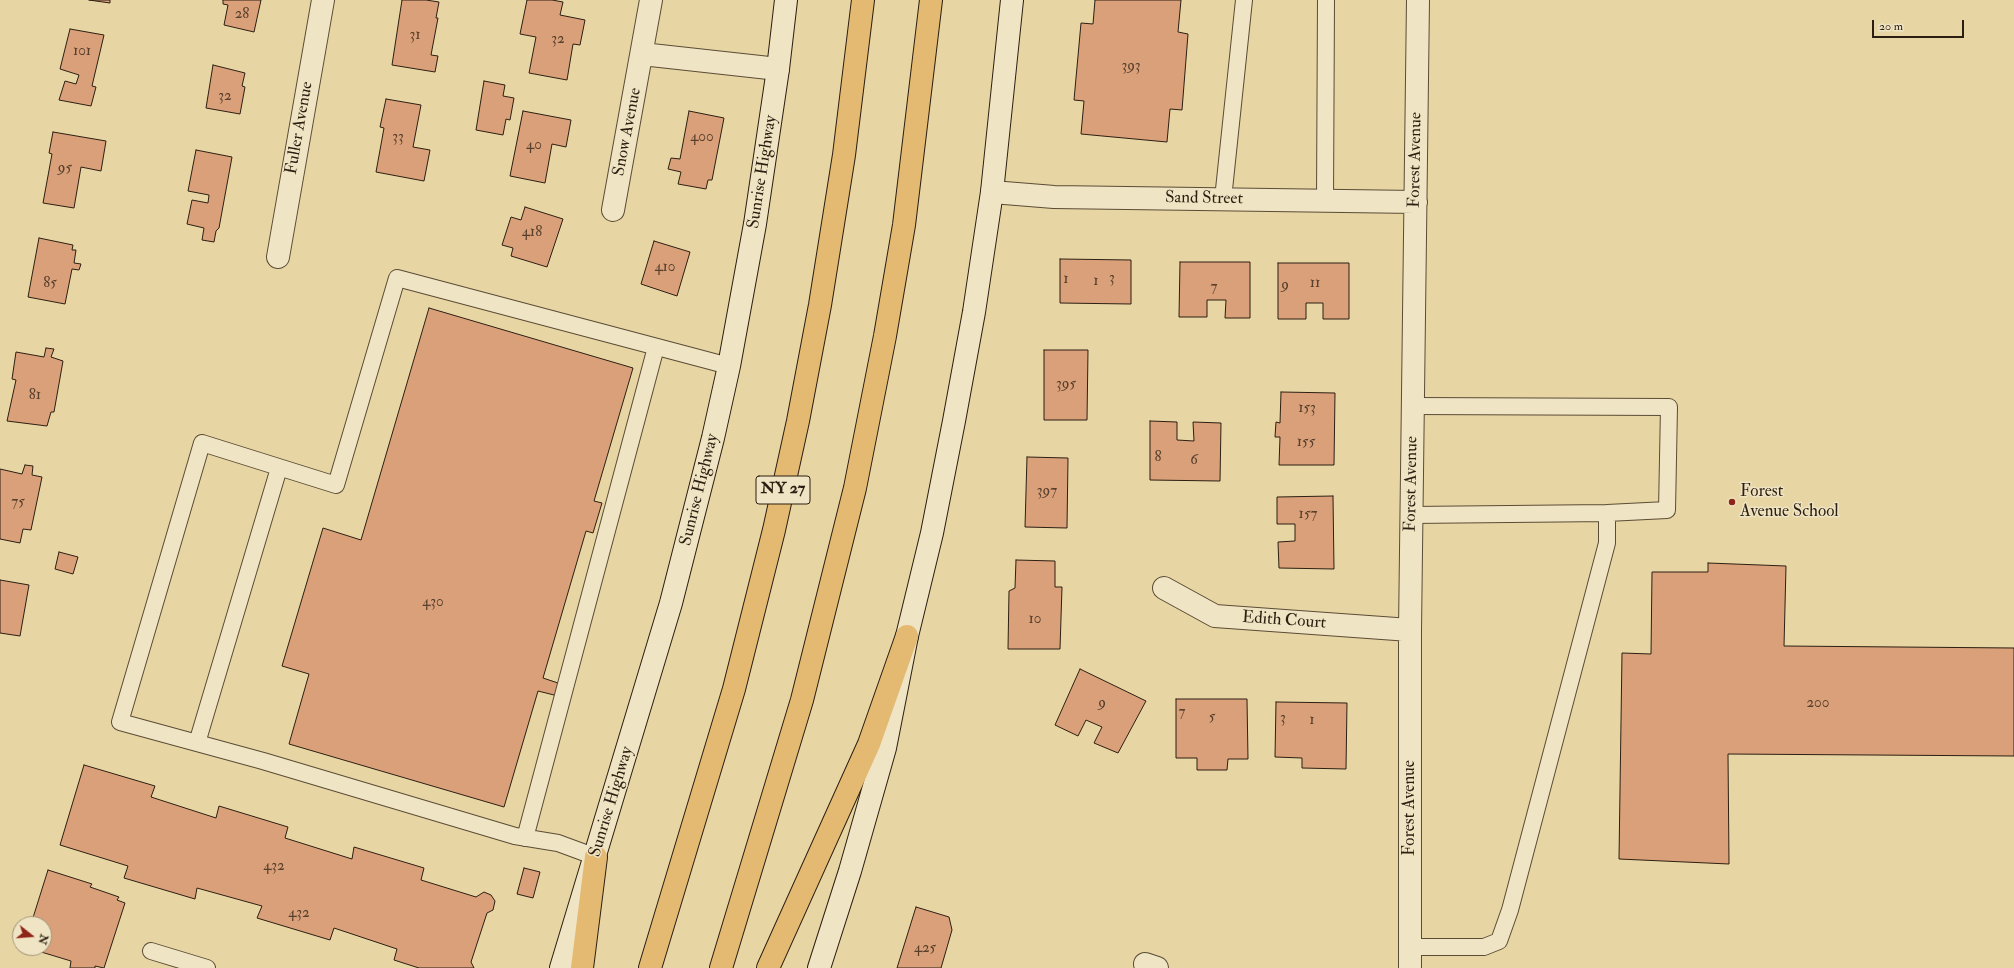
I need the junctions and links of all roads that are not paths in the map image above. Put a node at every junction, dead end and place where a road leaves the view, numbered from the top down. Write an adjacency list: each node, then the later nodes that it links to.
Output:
1 (323, 0): 17 (street, Fuller Avenue)
2 (651, 0): 10 (street, Snow Avenue)
3 (786, 0): 11 (street, Sunrise Highway)
4 (863, 0): 35 (highway, NY 27)
5 (931, 0): 36 (highway)
6 (1012, 0): 12 (street)
7 (1244, 0): 13 (lane)
8 (1326, 0): 14 (lane)
9 (1418, 0): 15 (street, Forest Avenue)
10 (642, 54): 11 (street); 16 (street, Snow Avenue)
11 (778, 69): 19 (street, Sunrise Highway)
12 (992, 192): 13 (street, Sand Street); 26 (street)
13 (1223, 199): 14 (street, Sand Street)
14 (1325, 200): 15 (street, Sand Street)
15 (1416, 202): 20 (street, Forest Avenue)
16 (613, 210)
17 (278, 256)
18 (656, 347): 19 (lane); 21 (lane); 28 (lane)
19 (729, 366): 29 (street, Sunrise Highway)
20 (1413, 406): 22 (lane); 23 (street, Forest Avenue)
21 (279, 468): 27 (lane); 27 (lane)
22 (1607, 513): 23 (lane); 30 (lane)
23 (1411, 515): 25 (street, Forest Avenue)
24 (1164, 588): 25 (street, Edith Court)
25 (1410, 630): 30 (street, Forest Avenue)
26 (907, 636): 37 (highway); 38 (street)
27 (197, 744): 28 (lane)
28 (525, 838): 29 (lane)
29 (596, 857): 33 (street, Sunrise Highway); 34 (highway)
30 (1410, 947): 39 (street, Forest Avenue)
31 (151, 951): 32 (lane)
32 (207, 968)
33 (562, 968)
34 (582, 968)
35 (650, 968)
36 (721, 968)
37 (768, 968)
38 (819, 968)
39 (1410, 968)

